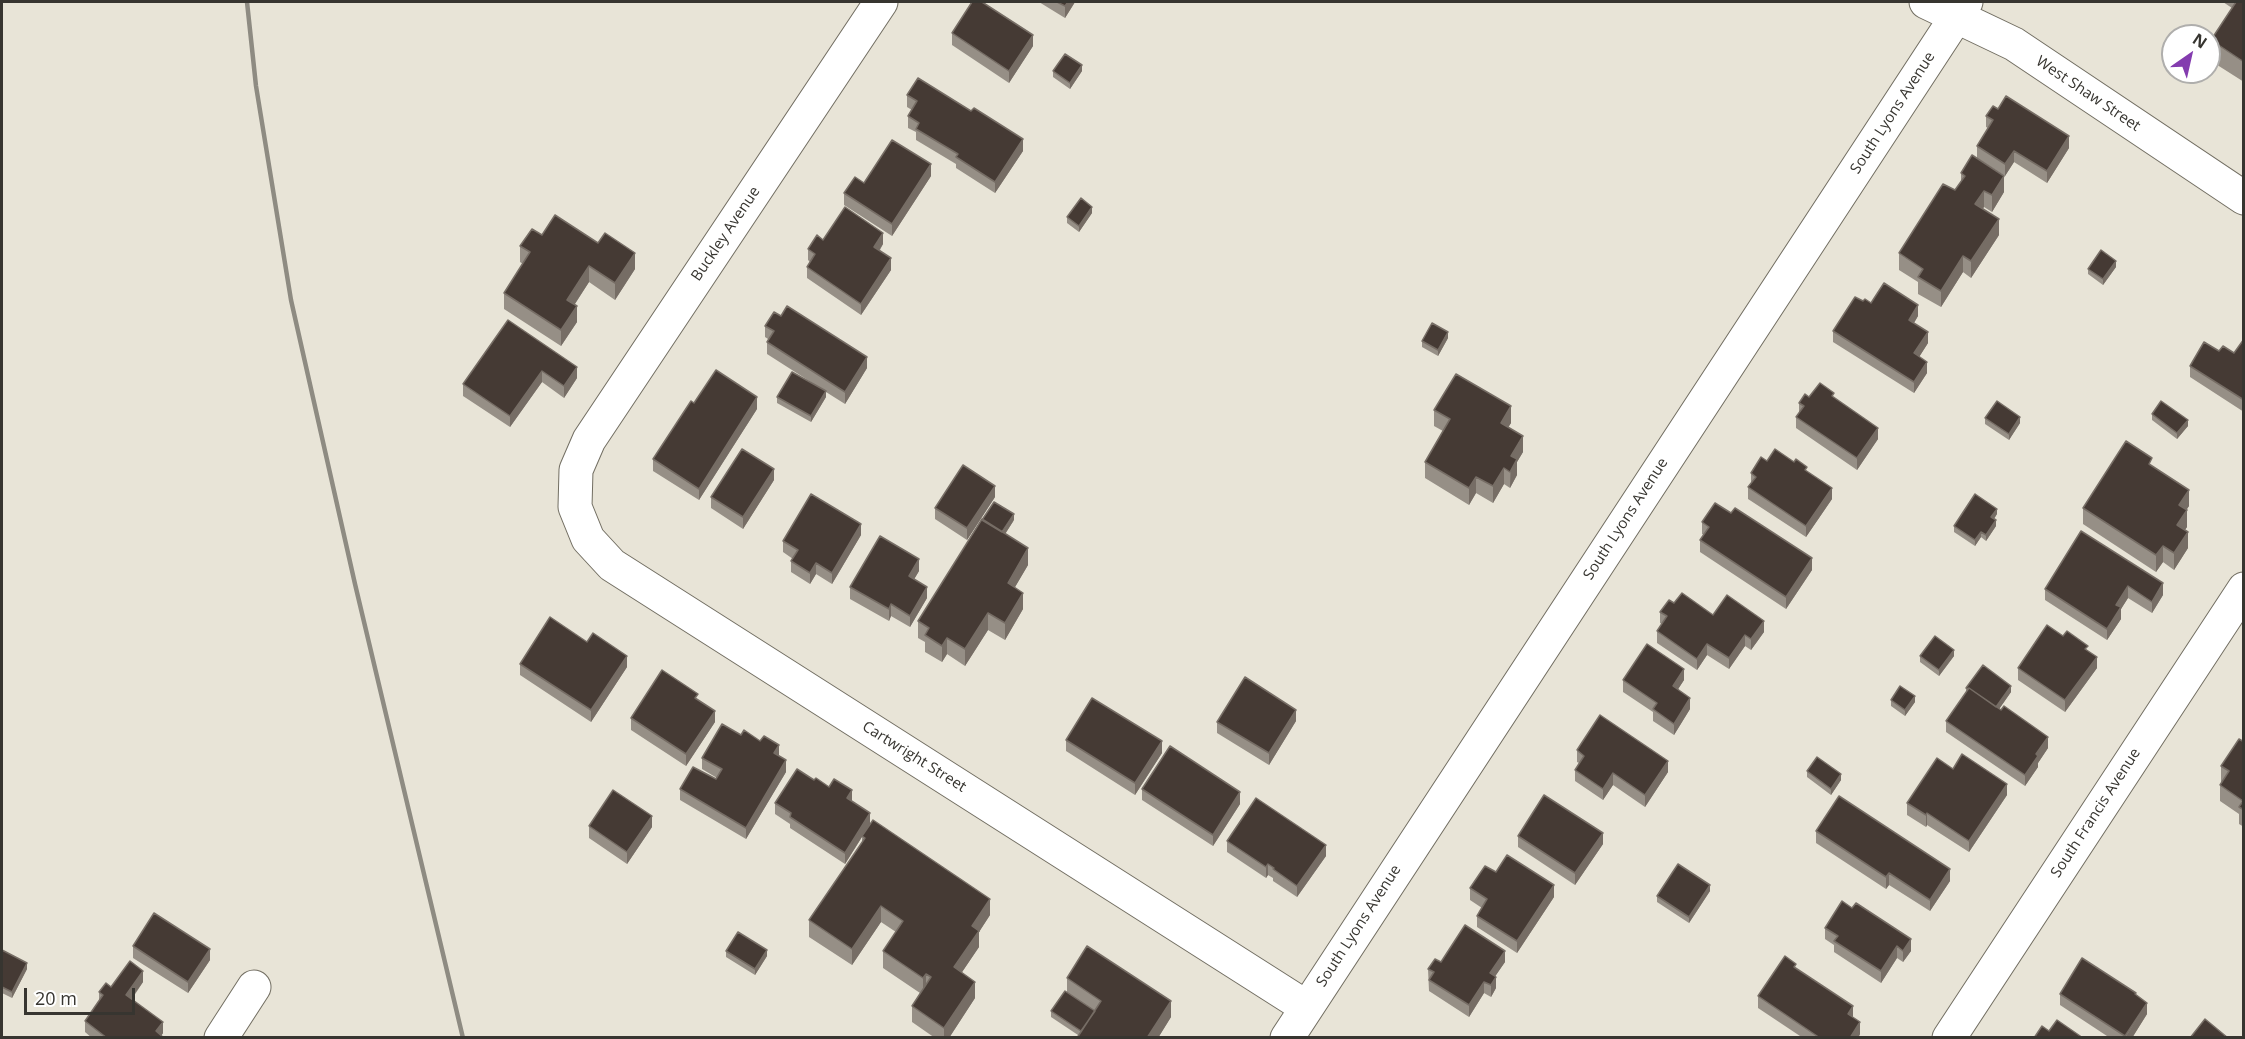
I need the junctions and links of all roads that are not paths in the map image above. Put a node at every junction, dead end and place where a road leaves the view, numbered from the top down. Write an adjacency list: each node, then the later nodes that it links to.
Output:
1 (881, 2): 5 (street, Buckley Avenue)
2 (1926, 2): 3 (street, West Shaw Street)
3 (1961, 9): 4 (street, West Shaw Street); 8 (street, South Lyons Avenue)
4 (2244, 198)
5 (576, 470): 8 (street, Cartwright Street)
6 (2244, 589): 11 (street, South Francis Avenue)
7 (254, 987): 9 (street)
8 (1306, 1007): 10 (street, South Lyons Avenue)
9 (221, 1038)
10 (1287, 1038)
11 (1949, 1038)

